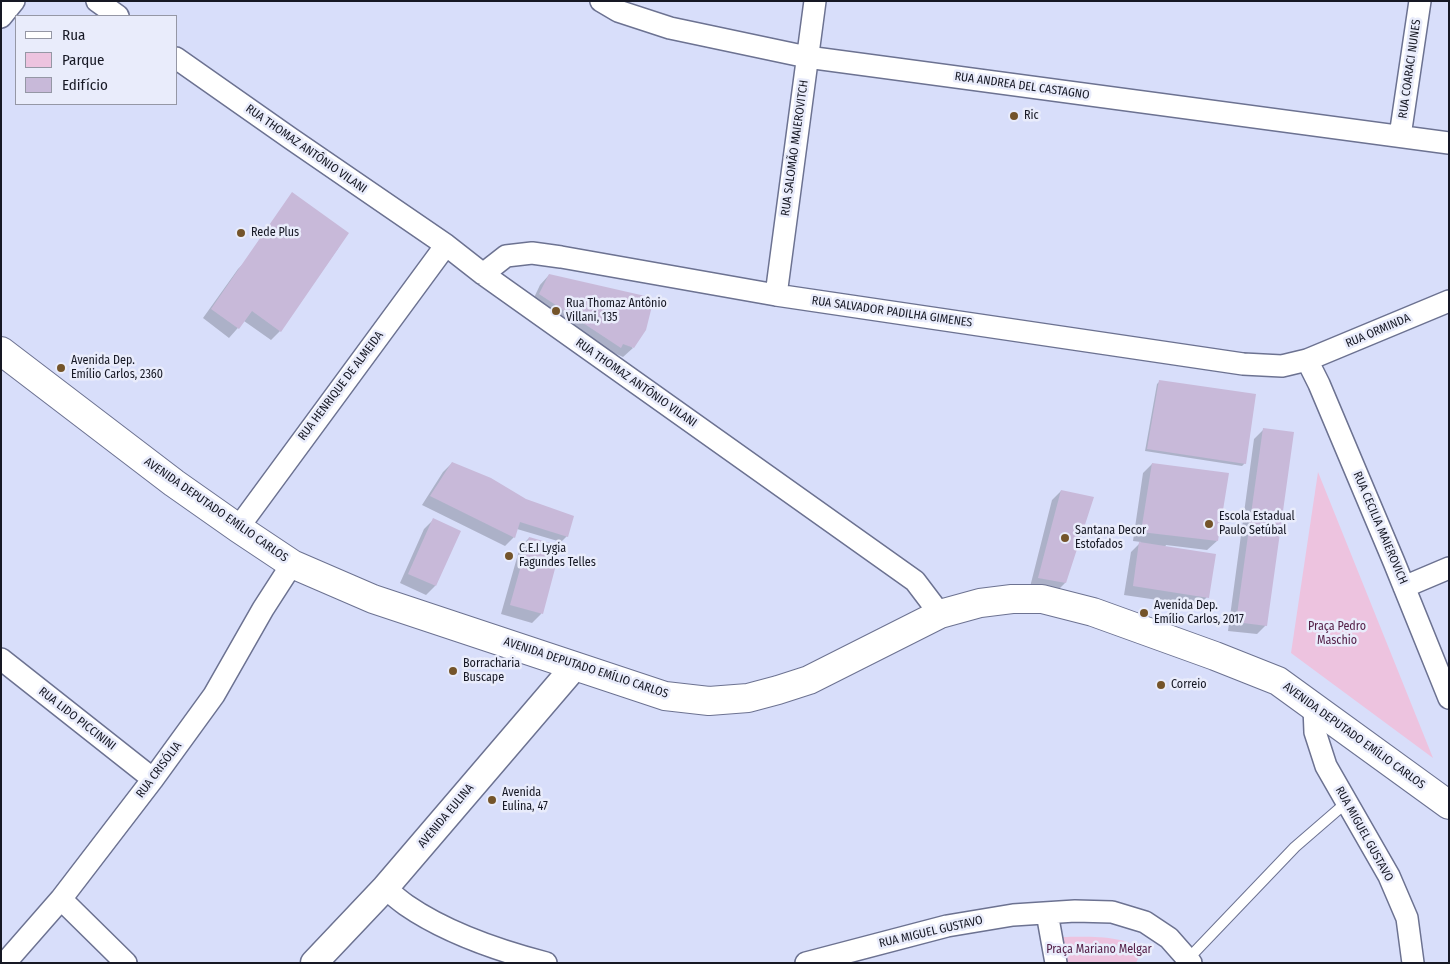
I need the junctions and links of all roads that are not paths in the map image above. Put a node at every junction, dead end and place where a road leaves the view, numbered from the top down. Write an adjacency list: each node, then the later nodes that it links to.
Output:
1 (14, 1): 7 (street)
2 (97, 1): 6 (street)
3 (601, 1): 8 (street, RUA ANDREA DEL CASTAGNO)
4 (815, 1): 8 (street, RUA SALOMÃO MAIEROVITCH)
5 (1420, 1): 10 (street, RUA COARACI NUNES)
6 (117, 15)
7 (1, 17)
8 (807, 57): 10 (street, RUA ANDREA DEL CASTAGNO); 14 (street, RUA SALOMÃO MAIEROVITCH)
9 (178, 59): 12 (street, RUA THOMAZ ANTÔNIO VILANI)
10 (1400, 136): 11 (street, RUA ANDREA DEL CASTAGNO)
11 (1449, 143)
12 (446, 245): 13 (street, RUA THOMAZ ANTÔNIO VILANI); 18 (street, RUA HENRIQUE DE ALMEIDA)
13 (483, 274): 14 (street, RUA SALVADOR PADILHA GIMENES); 22 (street, RUA THOMAZ ANTÔNIO VILANI)
14 (776, 295): 17 (street, RUA SALVADOR PADILHA GIMENES)
15 (1449, 301): 17 (street, RUA ORMINDA)
16 (1, 351): 18 (main road, AVENIDA DEPUTADO EMÍLIO CARLOS)
17 (1307, 360): 21 (street, RUA CECILIA MAIEROVICH)
18 (238, 528): 19 (main road, AVENIDA DEPUTADO EMÍLIO CARLOS)
19 (292, 564): 24 (main road, AVENIDA DEPUTADO EMÍLIO CARLOS); 27 (street, RUA CRISÓLIA)
20 (1449, 568): 21 (street)
21 (1404, 587): 25 (street, RUA CECILIA MAIEROVICH)
22 (940, 614): 24 (main road, AVENIDA DEPUTADO EMÍLIO CARLOS); 26 (main road, AVENIDA DEPUTADO EMÍLIO CARLOS)
23 (1, 660): 27 (street, RUA LIDO PICCININI)
24 (575, 666): 30 (street, AVENIDA EULINA)
25 (1449, 698)
26 (1314, 706): 28 (street, RUA MIGUEL GUSTAVO); 29 (main road, AVENIDA DEPUTADO EMÍLIO CARLOS)
27 (153, 779): 31 (street, RUA CRISÓLIA)
28 (1347, 802): 33 (lane); 40 (street, RUA MIGUEL GUSTAVO)
29 (1449, 805)
30 (385, 888): 36 (street, AVENIDA EULINA); 37 (street)
31 (61, 900): 34 (street, RUA CRISÓLIA); 35 (street)
32 (1046, 913): 33 (street, RUA MIGUEL GUSTAVO); 38 (street, RUA MIGUEL GUSTAVO); 39 (street)
33 (1188, 961)
34 (5, 963)
35 (126, 963)
36 (314, 963)
37 (546, 963)
38 (806, 963)
39 (1056, 963)
40 (1413, 963)

